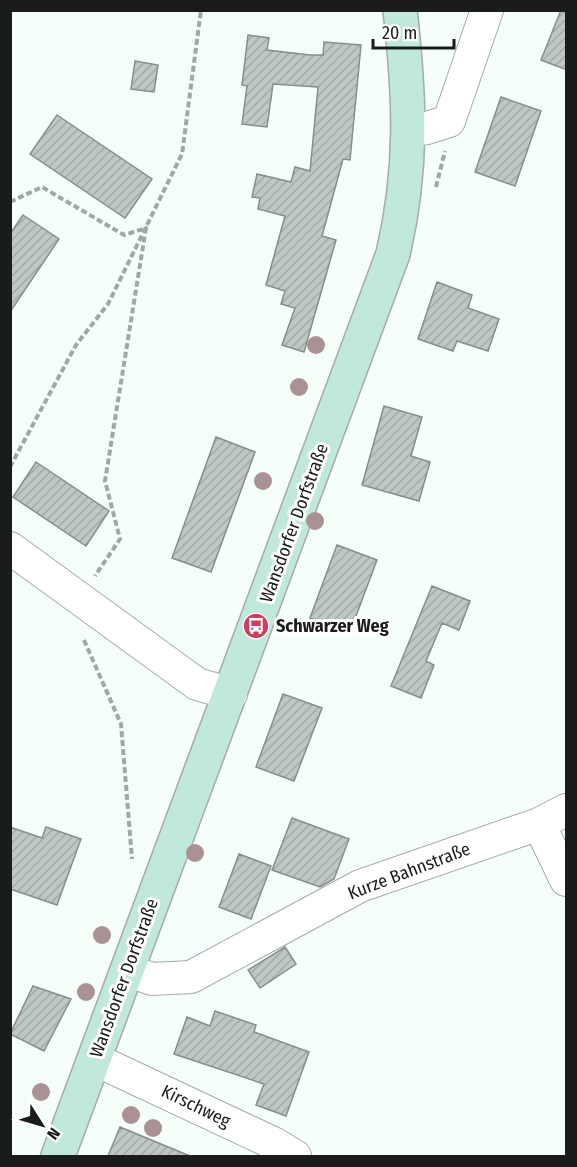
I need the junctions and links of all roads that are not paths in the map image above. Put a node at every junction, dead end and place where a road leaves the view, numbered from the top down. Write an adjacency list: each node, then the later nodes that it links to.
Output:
1 (400, 10): 3 (street, Wansdorfer Dorfstraße)
2 (487, 10): 3 (street)
3 (410, 130): 5 (street, Wansdorfer Dorfstraße)
4 (10, 548): 5 (street)
5 (231, 694): 9 (street, Wansdorfer Dorfstraße)
6 (567, 810): 7 (street, Kurze Bahnstraße)
7 (539, 824): 8 (street); 9 (street, Kurze Bahnstraße)
8 (567, 880)
9 (127, 970): 10 (street, Wansdorfer Dorfstraße)
10 (94, 1059): 11 (street, Wansdorfer Dorfstraße); 12 (street, Kirschweg)
11 (58, 1156)
12 (295, 1156)

